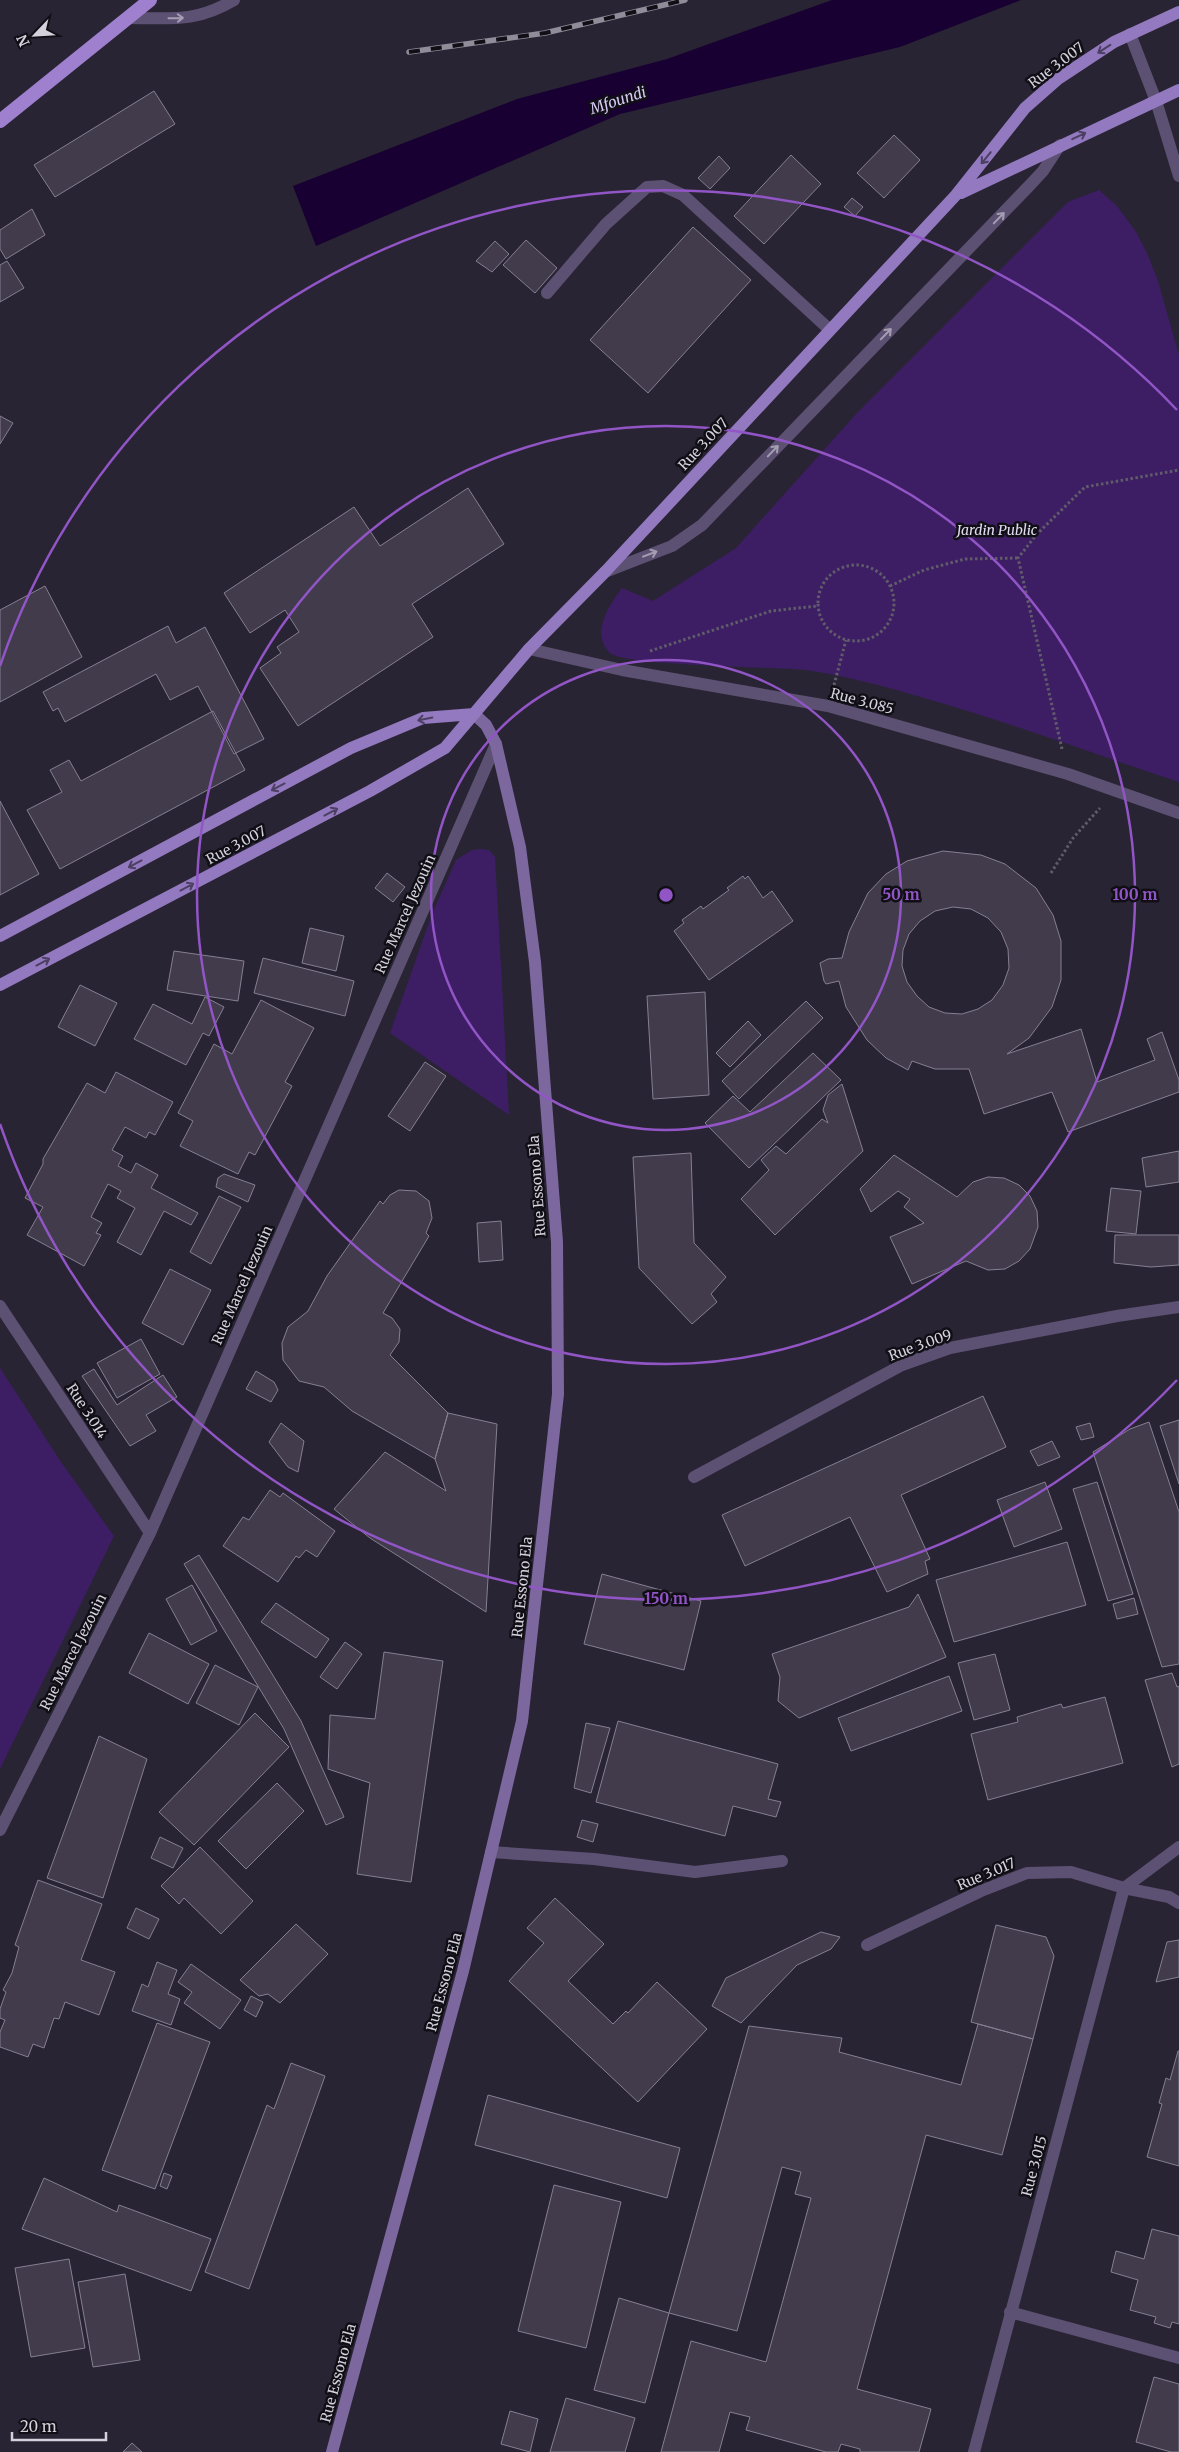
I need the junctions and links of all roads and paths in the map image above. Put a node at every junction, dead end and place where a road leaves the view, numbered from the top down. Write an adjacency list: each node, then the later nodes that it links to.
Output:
1 (150, 0): 4 (highway)
2 (234, 0): 4 (street, one-way to 2)
3 (1179, 12): 5 (main road, Rue 3.007)
4 (127, 18): 8 (highway)
5 (1130, 34): 7 (street); 11 (main road, Rue 3.007, one-way to 11)
6 (1179, 90): 7 (main road, Rue 3.007)
7 (1156, 101): 9 (main road, Rue 3.007, one-way to 7); 10 (street)
8 (0, 121)
9 (1060, 145): 11 (main road, Rue 3.007); 16 (street, one-way to 9)
10 (1179, 176)
11 (956, 195): 13 (main road, Rue 3.007)
12 (547, 293): 13 (street)
13 (830, 330): 16 (main road, Rue 3.007)
14 (1179, 470): 15 (path)
15 (1018, 558): 17 (path); 25 (path)
16 (604, 572): 20 (main road, Rue 3.007)
17 (890, 586): 18 (path); 19 (path)
18 (817, 606): 19 (path); 21 (path)
19 (846, 640): 22 (path)
20 (529, 649): 21 (street, Rue 3.085); 23 (main road, Rue 3.007)
21 (622, 670): 22 (street, Rue 3.085)
22 (828, 706): 25 (street, Rue 3.085)
23 (474, 714): 24 (main road, Rue Essono Ela); 29 (main road, one-way to 29); 30 (main road, Rue 3.007, one-way to 23)
24 (496, 744): 34 (street, Rue Marcel Jezouin); 37 (main road, Rue Essono Ela)
25 (1068, 774): 26 (street, Rue 3.085)
26 (1116, 790): 27 (street, Rue 3.085); 28 (path)
27 (1179, 813)
28 (1051, 873)
29 (0, 936)
30 (0, 985)
31 (0, 1306): 34 (street, Rue 3.014)
32 (1179, 1307): 33 (street, Rue 3.009)
33 (694, 1477)
34 (150, 1533): 35 (street, Rue Marcel Jezouin)
35 (0, 1830)
36 (1179, 1848): 39 (street)
37 (491, 1852): 38 (street); 44 (main road, Rue Essono Ela)
38 (782, 1861)
39 (1124, 1888): 40 (street, Rue 3.017); 41 (street, Rue 3.017); 42 (street, Rue 3.015)
40 (1179, 1902)
41 (866, 1945)
42 (1010, 2312): 43 (street); 45 (street, Rue 3.015)
43 (1179, 2358)
44 (332, 2452)
45 (974, 2452)

